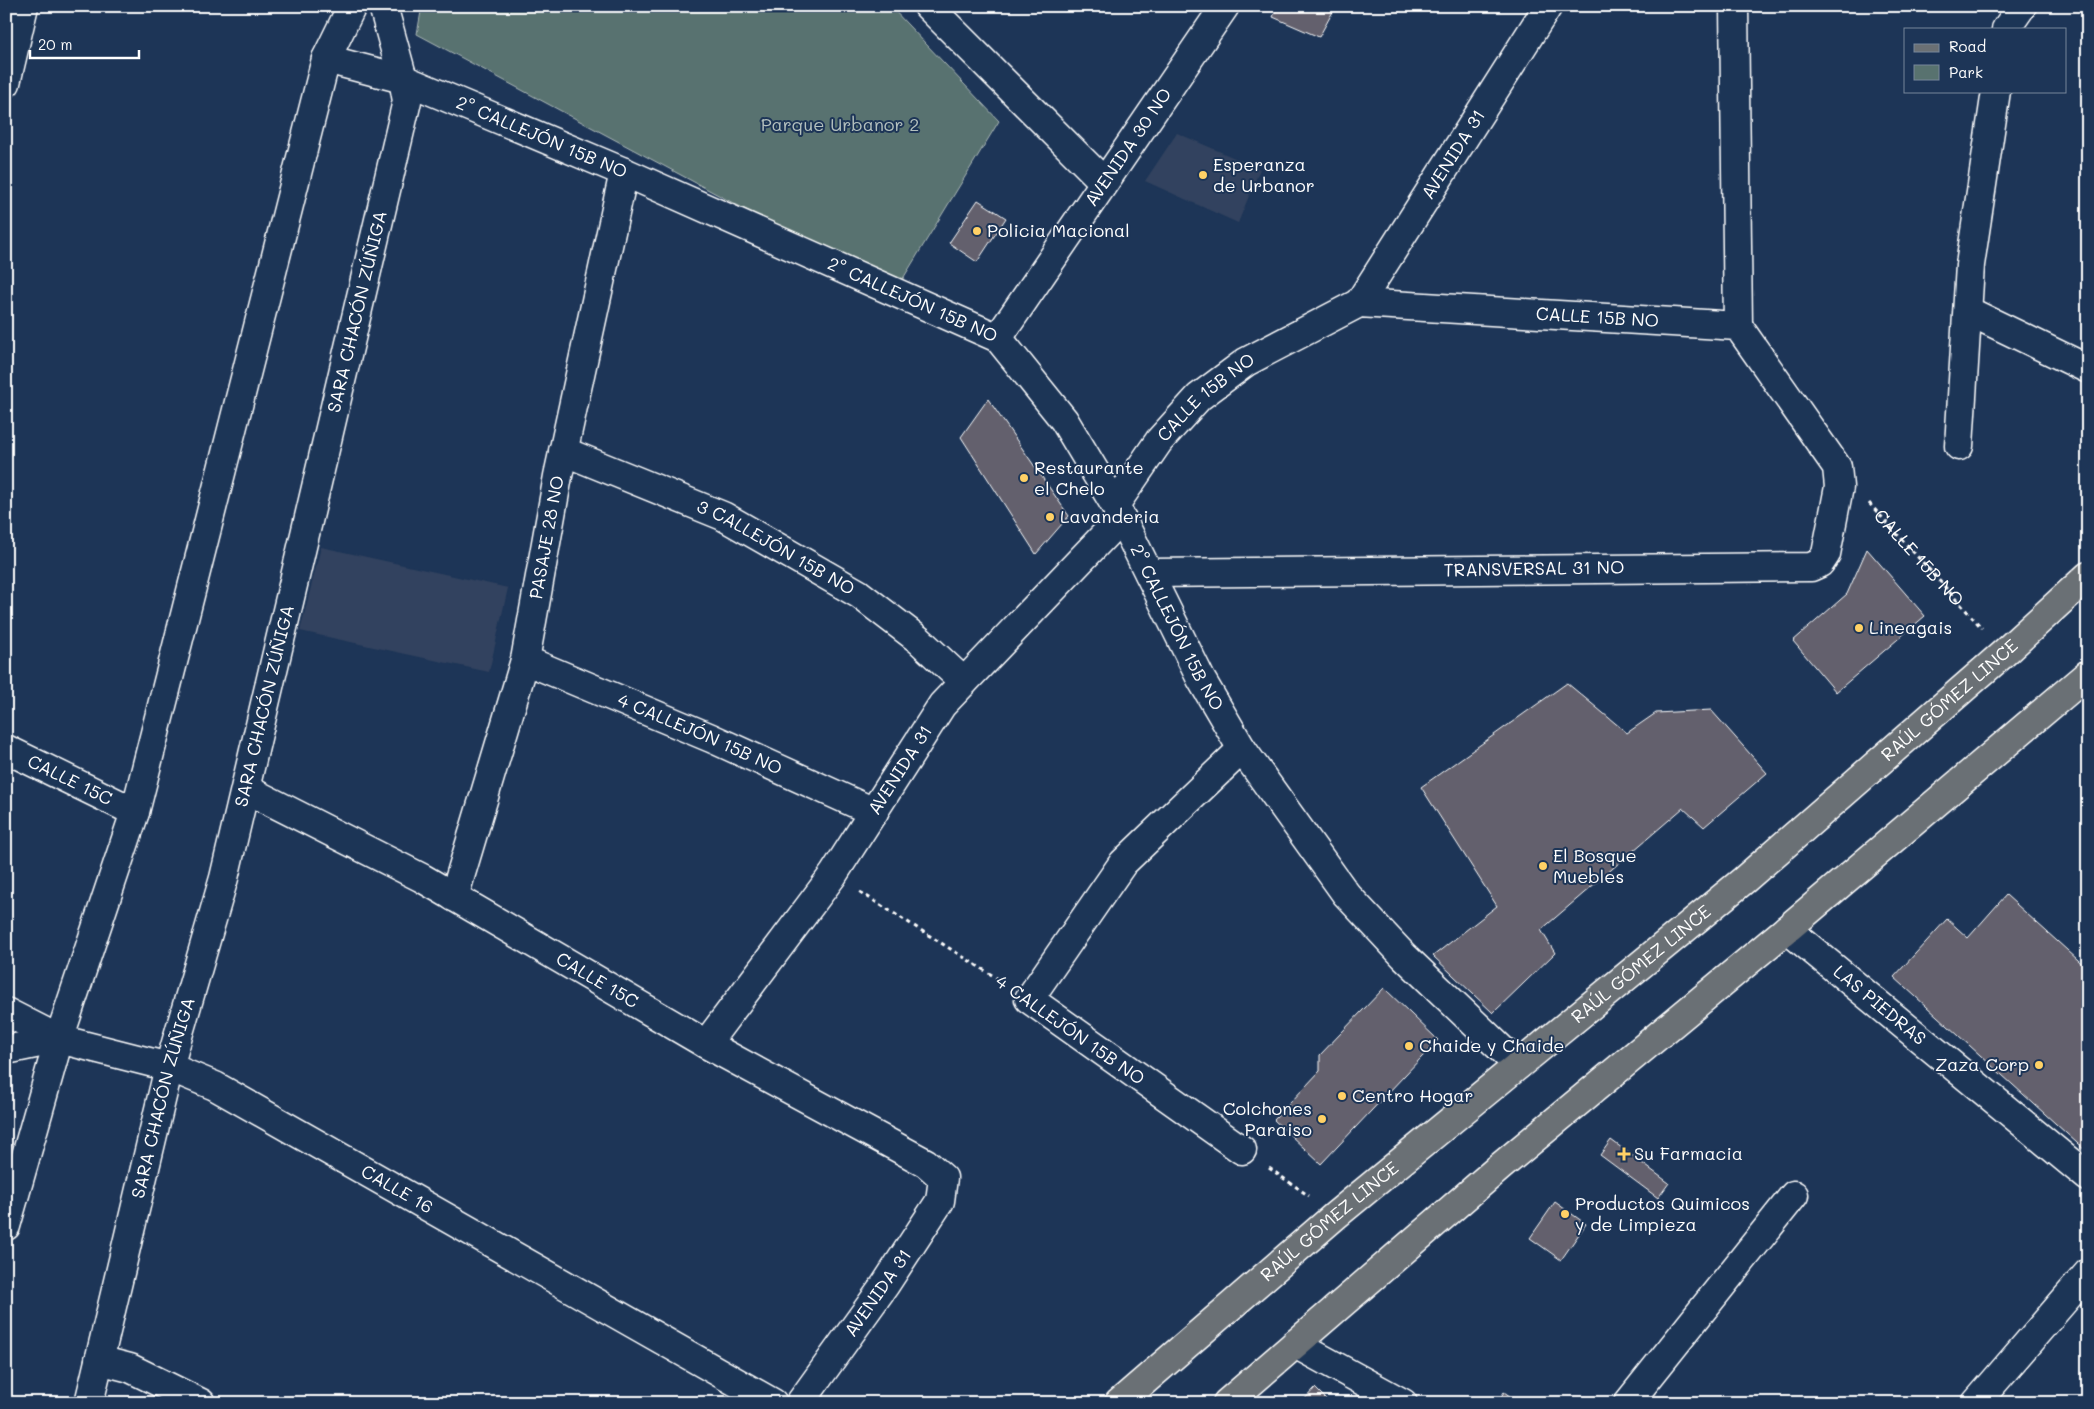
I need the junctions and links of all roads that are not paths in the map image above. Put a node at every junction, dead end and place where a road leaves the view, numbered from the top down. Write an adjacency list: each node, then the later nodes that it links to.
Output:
1 (24, 6): 12 (street)
2 (352, 6): 10 (street)
3 (383, 6): 11 (street, SARA CHACÓN ZÚÑIGA)
4 (1225, 6): 15 (street, AVENIDA 30 NO)
5 (1548, 6): 16 (street, AVENIDA 31)
6 (1734, 6): 18 (street)
7 (2022, 6): 9 (street)
8 (931, 8): 15 (street)
9 (2007, 28)
10 (326, 59): 11 (street, 2° CALLEJÓN 15B NO); 32 (street)
11 (403, 79): 14 (street, 2° CALLEJÓN 15B NO); 31 (street, SARA CHACÓN ZÚÑIGA)
12 (6, 83)
13 (1996, 92): 17 (street)
14 (624, 172): 19 (street, 2° CALLEJÓN 15B NO); 22 (street, PASAJE 28 NO)
15 (1104, 182): 19 (street, AVENIDA 30 NO)
16 (1359, 302): 18 (street, CALLE 15B NO); 23 (street, CALLE 15B NO)
17 (1968, 311): 20 (street); 21 (street)
18 (1738, 326): 24 (street, TRANSVERSAL 31 NO)
19 (998, 338): 23 (street, 2° CALLEJÓN 15B NO)
20 (2088, 369)
21 (1959, 446)
22 (563, 450): 26 (street, PASAJE 28 NO); 28 (street, 3 CALLEJÓN 15B NO)
23 (1118, 512): 24 (street, 2° CALLEJÓN 15B NO); 28 (street, AVENIDA 31)
24 (1149, 573): 29 (street, 2° CALLEJÓN 15B NO)
25 (2088, 576): 40 (main road, RAÚL GÓMEZ LINCE)
26 (525, 660): 33 (street, 4 CALLEJÓN 15B NO); 34 (street, PASAJE 28 NO)
27 (2088, 674): 35 (main road)
28 (964, 682): 33 (street, AVENIDA 31)
29 (1242, 748): 40 (street, 2° CALLEJÓN 15B NO); 42 (street, 4 CALLEJÓN 15B NO)
30 (6, 749): 32 (street, CALLE 15C)
31 (246, 789): 34 (street, CALLE 15C); 41 (street, SARA CHACÓN ZÚÑIGA)
32 (135, 812): 37 (street)
33 (874, 812): 38 (street, AVENIDA 31)
34 (454, 898): 38 (street, CALLE 15C)
35 (1788, 929): 43 (street, LAS PIEDRAS); 48 (main road)
36 (6, 1012): 37 (street, CALLE 16)
37 (59, 1040): 39 (street); 41 (street, CALLE 16); 46 (street)
38 (706, 1044): 44 (street, CALLE 15C)
39 (6, 1050)
40 (1518, 1065): 54 (main road, RAÚL GÓMEZ LINCE)
41 (169, 1067): 49 (street, SARA CHACÓN ZÚÑIGA); 52 (street, CALLE 16)
42 (1242, 1150)
43 (2088, 1177)
44 (943, 1178): 53 (street, AVENIDA 31)
45 (1794, 1195): 57 (street)
46 (6, 1226)
47 (2088, 1272): 58 (street)
48 (1295, 1344): 55 (main road); 56 (street)
49 (99, 1360): 50 (street, SARA CHACÓN ZÚÑIGA); 51 (street)
50 (88, 1403)
51 (201, 1403)
52 (773, 1403)
53 (800, 1403)
54 (1119, 1403)
55 (1228, 1403)
56 (1403, 1403)
57 (1628, 1403)
58 (1976, 1403)

